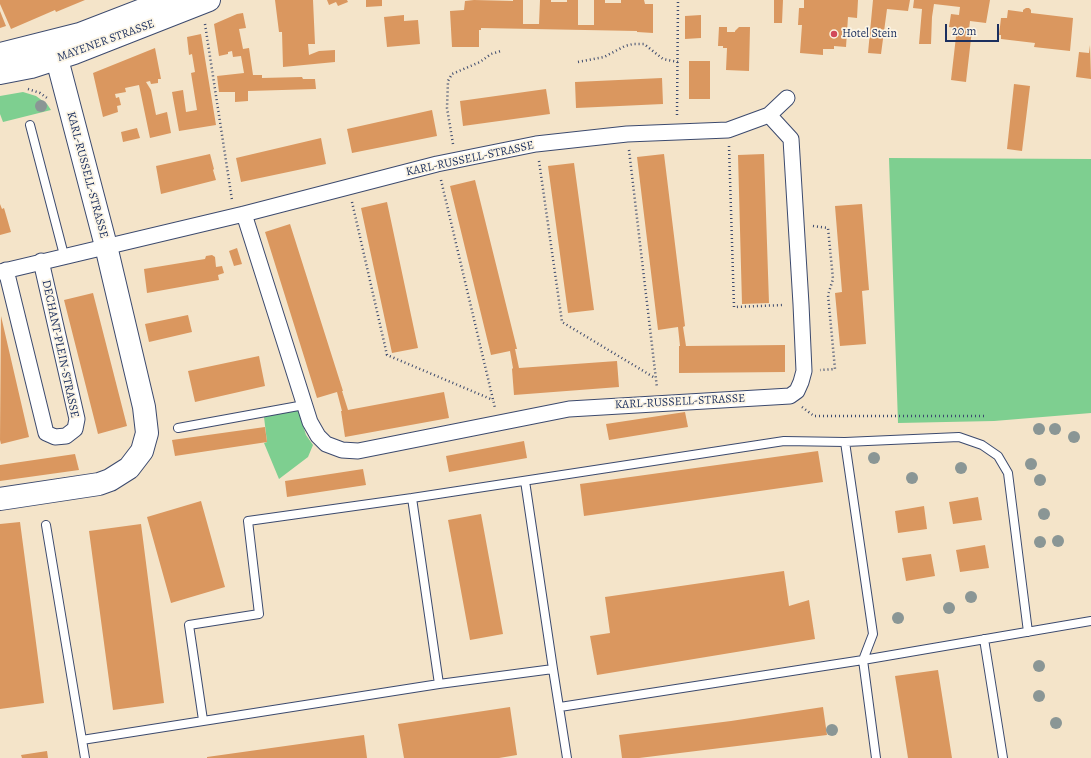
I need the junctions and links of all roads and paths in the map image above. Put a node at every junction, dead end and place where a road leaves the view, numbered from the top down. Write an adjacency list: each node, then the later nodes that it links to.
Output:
1 (168, 0): 6 (main road, MAYENER STRASSE)
2 (209, 0): 7 (main road, MAYENER STRASSE)
3 (678, 0): 9 (path)
4 (205, 24): 21 (path)
5 (501, 51): 18 (path)
6 (0, 54)
7 (57, 59): 10 (main road, MAYENER STRASSE); 23 (main road, KARL-RUSSELL-STRASSE)
8 (578, 62): 9 (path)
9 (678, 62): 15 (path)
10 (0, 73)
11 (787, 98): 12 (street, KARL-RUSSELL-STRASSE)
12 (769, 115): 14 (street, KARL-RUSSELL-STRASSE); 22 (street)
13 (30, 126): 24 (lane)
14 (728, 130): 15 (street, KARL-RUSSELL-STRASSE); 27 (path)
15 (677, 132): 16 (street, KARL-RUSSELL-STRASSE)
16 (627, 134): 17 (street, KARL-RUSSELL-STRASSE); 29 (path)
17 (536, 144): 18 (street, KARL-RUSSELL-STRASSE); 29 (path)
18 (455, 160): 19 (street, KARL-RUSSELL-STRASSE)
19 (437, 164): 20 (street, KARL-RUSSELL-STRASSE); 31 (path)
20 (349, 186): 21 (street, KARL-RUSSELL-STRASSE); 31 (path)
21 (240, 215): 23 (street, KARL-RUSSELL-STRASSE); 33 (street, KARL-RUSSELL-STRASSE)
22 (797, 224): 27 (street); 28 (path)
23 (106, 246): 24 (street, DECHANT-PLEIN-STRASSE); 40 (main road)
24 (64, 256): 25 (street, DECHANT-PLEIN-STRASSE)
25 (41, 261): 26 (street, DECHANT-PLEIN-STRASSE); 26 (street, DECHANT-PLEIN-STRASSE)
26 (3, 271)
27 (801, 304): 28 (street)
28 (804, 371): 30 (street)
29 (655, 378): 32 (path)
30 (790, 396): 32 (street, KARL-RUSSELL-STRASSE); 34 (path)
31 (493, 400): 35 (path)
32 (659, 403): 35 (street, KARL-RUSSELL-STRASSE)
33 (304, 405): 35 (street, KARL-RUSSELL-STRASSE); 36 (lane)
34 (986, 416)
35 (499, 423)
36 (178, 428)
37 (845, 442): 38 (lane); 43 (lane); 45 (lane)
38 (525, 481): 39 (lane); 46 (lane)
39 (412, 498): 47 (lane); 49 (lane)
40 (0, 499)
41 (46, 525): 50 (lane)
42 (1091, 621): 43 (lane)
43 (1028, 632): 44 (lane)
44 (984, 639): 45 (lane); 54 (lane)
45 (863, 660): 48 (lane); 53 (lane)
46 (553, 669): 47 (lane); 48 (lane)
47 (438, 684): 49 (lane)
48 (560, 707): 52 (lane)
49 (203, 720): 50 (lane)
50 (82, 740): 51 (lane)
51 (85, 758)
52 (568, 758)
53 (876, 758)
54 (1003, 758)

